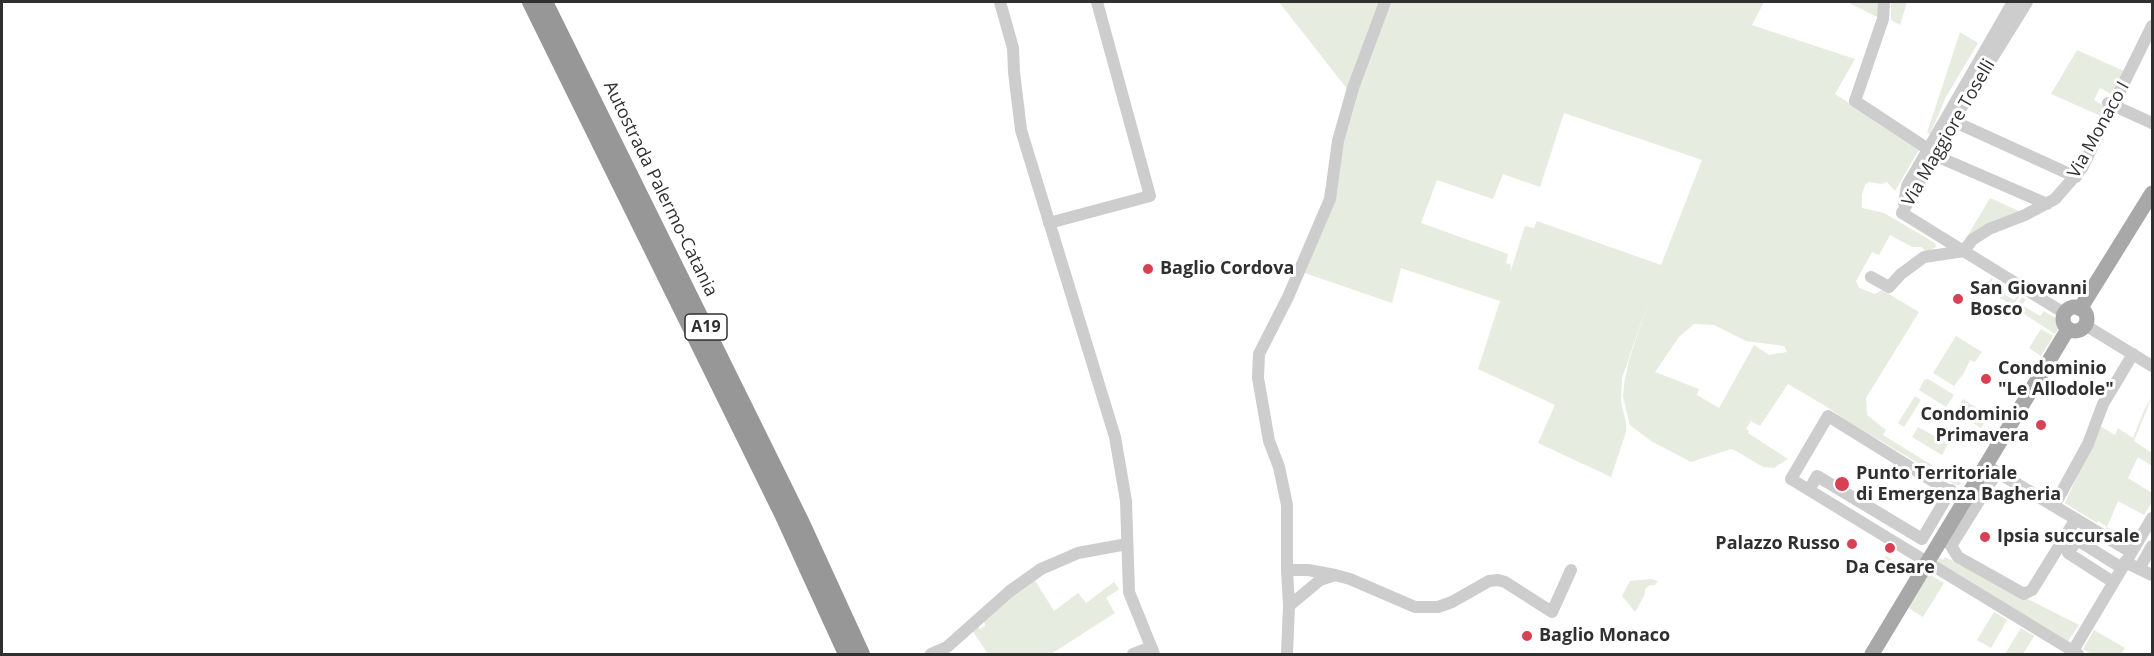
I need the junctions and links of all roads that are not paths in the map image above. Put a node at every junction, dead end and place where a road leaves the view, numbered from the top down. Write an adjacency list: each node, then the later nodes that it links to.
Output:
1 (530, 2): 54 (highway, Autostrada Palermo-Catania / A19)
2 (545, 2): 55 (highway, Autostrada Palermo-Catania / A19)
3 (1000, 2): 17 (street)
4 (1097, 2): 17 (street)
5 (1386, 2): 44 (street)
6 (1884, 2): 13 (street)
7 (2013, 2): 13 (street, Via Maggiore Toselli)
8 (2027, 2): 11 (street, Via Maggiore Toselli)
9 (2152, 26): 10 (street, Via Monaco I)
10 (2111, 105): 12 (street); 14 (street, Via Monaco I)
11 (1953, 121): 13 (street, Via Maggiore Toselli); 14 (street)
12 (2152, 123)
13 (1931, 152): 16 (street); 18 (street, Via Maggiore Toselli)
14 (2076, 177): 16 (street, Via Monaco I)
15 (2152, 193): 20 (main road)
16 (2047, 204): 18 (street, Via Monaco I)
17 (1049, 223): 39 (street)
18 (1964, 251): 19 (street); 21 (street)
19 (1871, 277)
20 (2080, 309): 21 (main road); 22 (main road)
21 (2064, 313): 23 (main road)
22 (2085, 326): 23 (main road); 24 (street)
23 (2068, 329): 26 (main road)
24 (2133, 354): 25 (street); 32 (street)
25 (2152, 366)
26 (1992, 469): 30 (main road); 32 (street); 38 (street)
27 (1809, 490): 28 (street); 29 (street); 31 (street)
28 (1840, 490): 31 (street); 35 (street)
29 (1951, 490): 30 (street); 35 (street)
30 (1966, 498): 38 (main road)
31 (1831, 503): 37 (street)
32 (2054, 506): 34 (street)
33 (2152, 518): 36 (street)
34 (2076, 519): 38 (street); 41 (street)
35 (1899, 525): 37 (street)
36 (2148, 534): 41 (street)
37 (1890, 539): 42 (street)
38 (1946, 542): 42 (main road)
39 (1127, 544): 52 (street); 56 (street)
40 (2152, 546): 43 (street)
41 (2126, 561): 43 (street); 49 (street); 49 (street)
42 (1928, 562): 53 (street); 59 (main road)
43 (2139, 569): 48 (street)
44 (1287, 570): 45 (street); 51 (street)
45 (1308, 570): 47 (street); 50 (street)
46 (1571, 570): 47 (street)
47 (1335, 575): 50 (street)
48 (2152, 575)
49 (2113, 582): 53 (street)
50 (1315, 584): 51 (street)
51 (1289, 606): 58 (street)
52 (1153, 651): 57 (street)
53 (2074, 653)
54 (846, 654)
55 (862, 654)
56 (931, 654)
57 (1133, 654)
58 (1287, 654)
59 (1872, 654)

